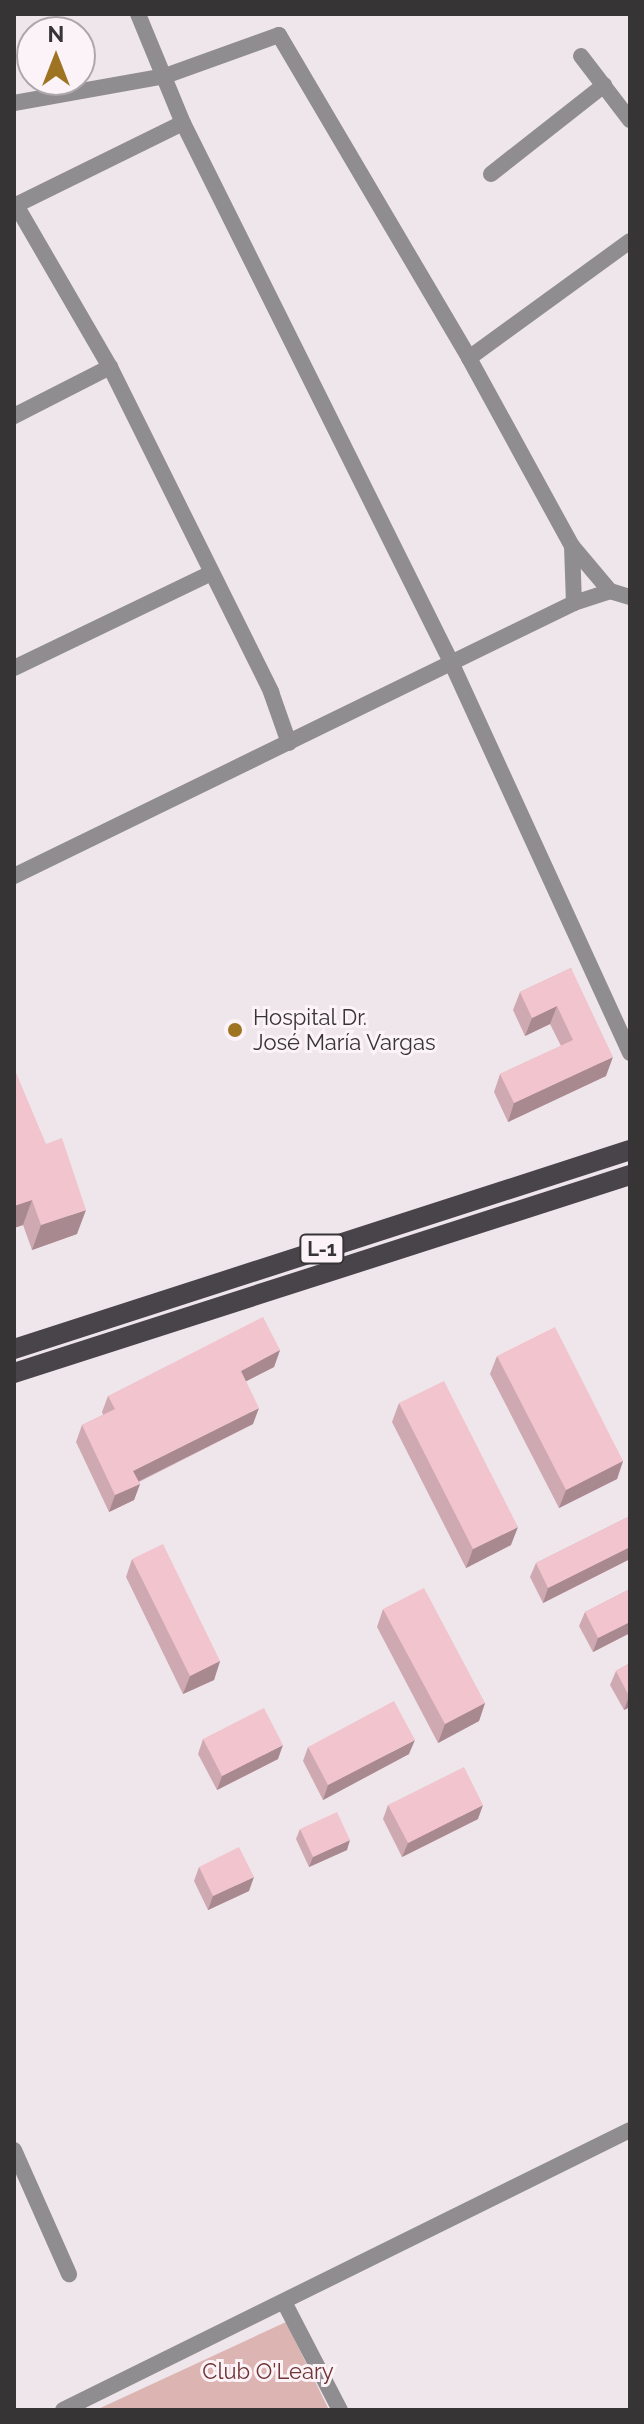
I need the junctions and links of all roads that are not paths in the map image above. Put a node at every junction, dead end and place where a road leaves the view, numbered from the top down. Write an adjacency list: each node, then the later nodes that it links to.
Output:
1 (138, 14): 3 (street)
2 (581, 56): 4 (street)
3 (165, 76): 5 (street); 7 (street); 11 (street)
4 (604, 85): 6 (street); 8 (street)
5 (14, 103)
6 (630, 120)
7 (183, 123): 9 (street); 19 (street)
8 (491, 174)
9 (15, 205): 12 (street)
10 (630, 241): 11 (street)
11 (469, 358): 14 (street)
12 (110, 367): 13 (street); 15 (street)
13 (14, 416)
14 (572, 546): 16 (street); 18 (street)
15 (211, 573): 20 (street); 21 (street)
16 (610, 591): 17 (street); 18 (street)
17 (630, 597)
18 (574, 603): 19 (street)
19 (451, 662): 21 (street); 23 (street)
20 (14, 668)
21 (289, 743): 22 (street)
22 (14, 876)
23 (630, 1053)
24 (630, 1150): 26 (main road, L-1)
25 (630, 1175): 27 (main road, L-1)
26 (14, 1349)
27 (14, 1373)
28 (630, 2130): 31 (street)
29 (14, 2150): 30 (street)
30 (69, 2274)
31 (284, 2302): 32 (street); 33 (street)
32 (63, 2410)
33 (340, 2410)

